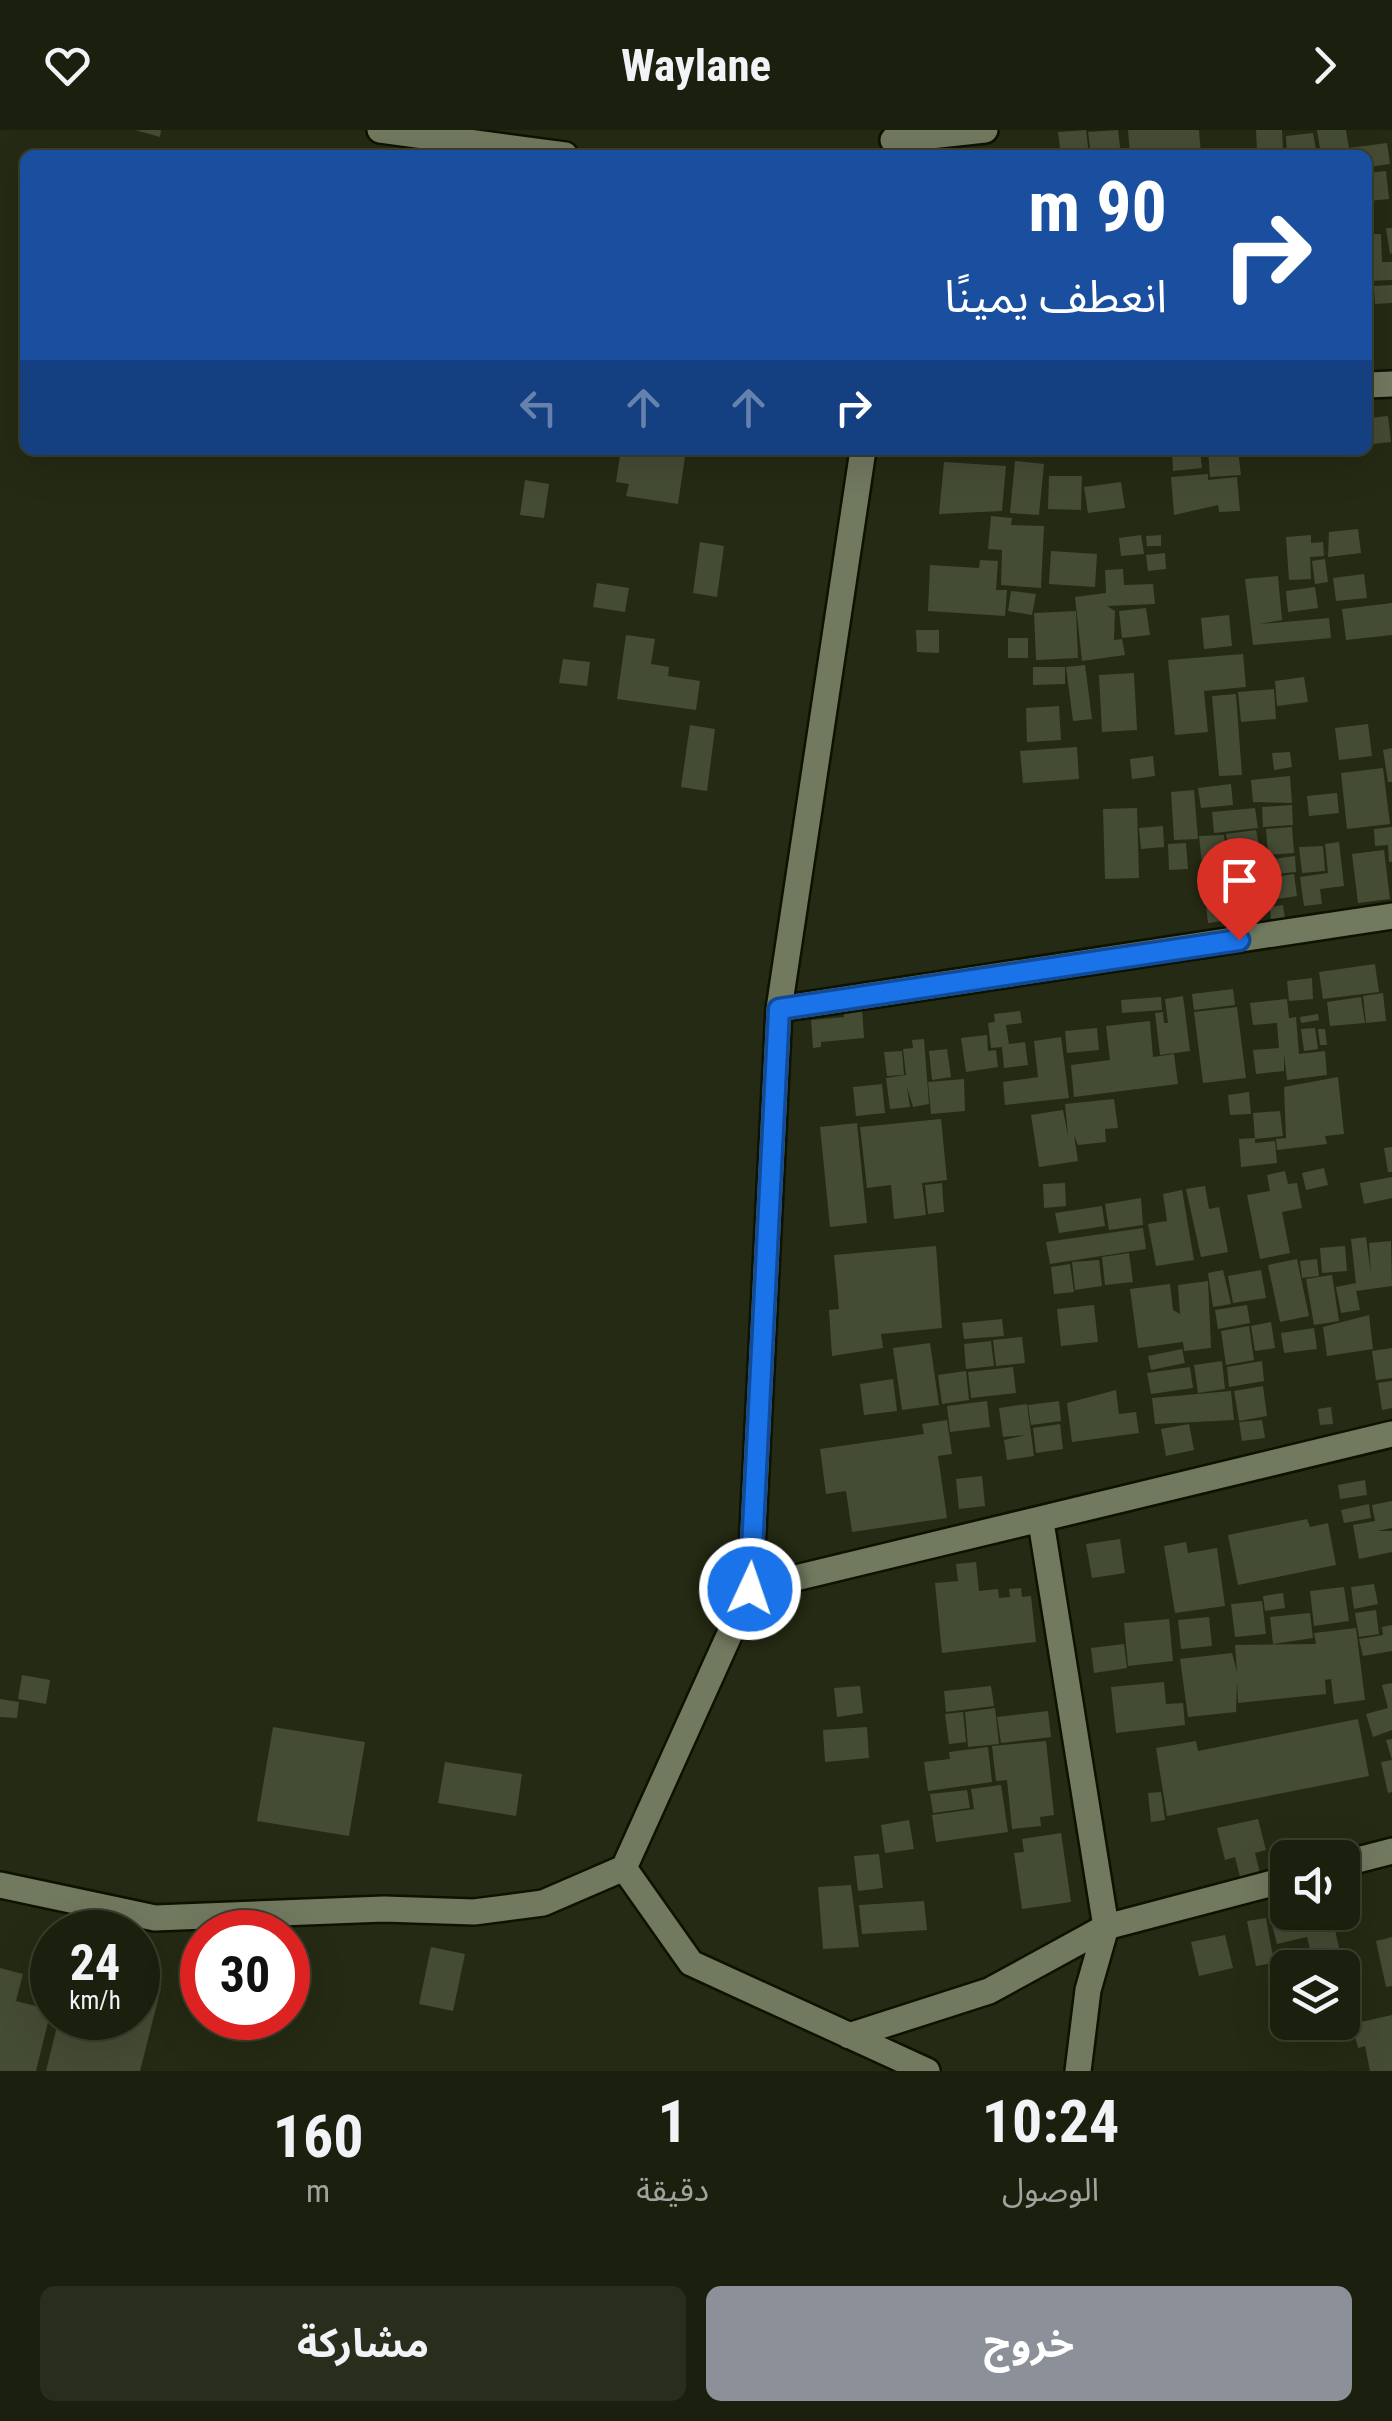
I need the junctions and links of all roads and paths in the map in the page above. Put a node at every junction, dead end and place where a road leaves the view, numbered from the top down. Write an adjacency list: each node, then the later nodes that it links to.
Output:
1 (380, 130): 4 (street)
2 (985, 130): 3 (street)
3 (893, 142)
4 (528, 150)
5 (862, 455): 7 (street)
6 (1392, 916): 7 (street)
7 (779, 1009): 10 (street)
8 (1392, 1434): 9 (street)
9 (1041, 1522): 10 (street); 16 (street)
10 (750, 1589): 13 (street)
11 (1392, 1851): 12 (street)
12 (1360, 1859)
13 (624, 1868): 15 (street); 17 (street)
14 (1270, 1884): 16 (street)
15 (0, 1885)
16 (1106, 1927): 17 (street); 19 (street)
17 (850, 2036): 18 (street)
18 (927, 2071)
19 (1078, 2071)

